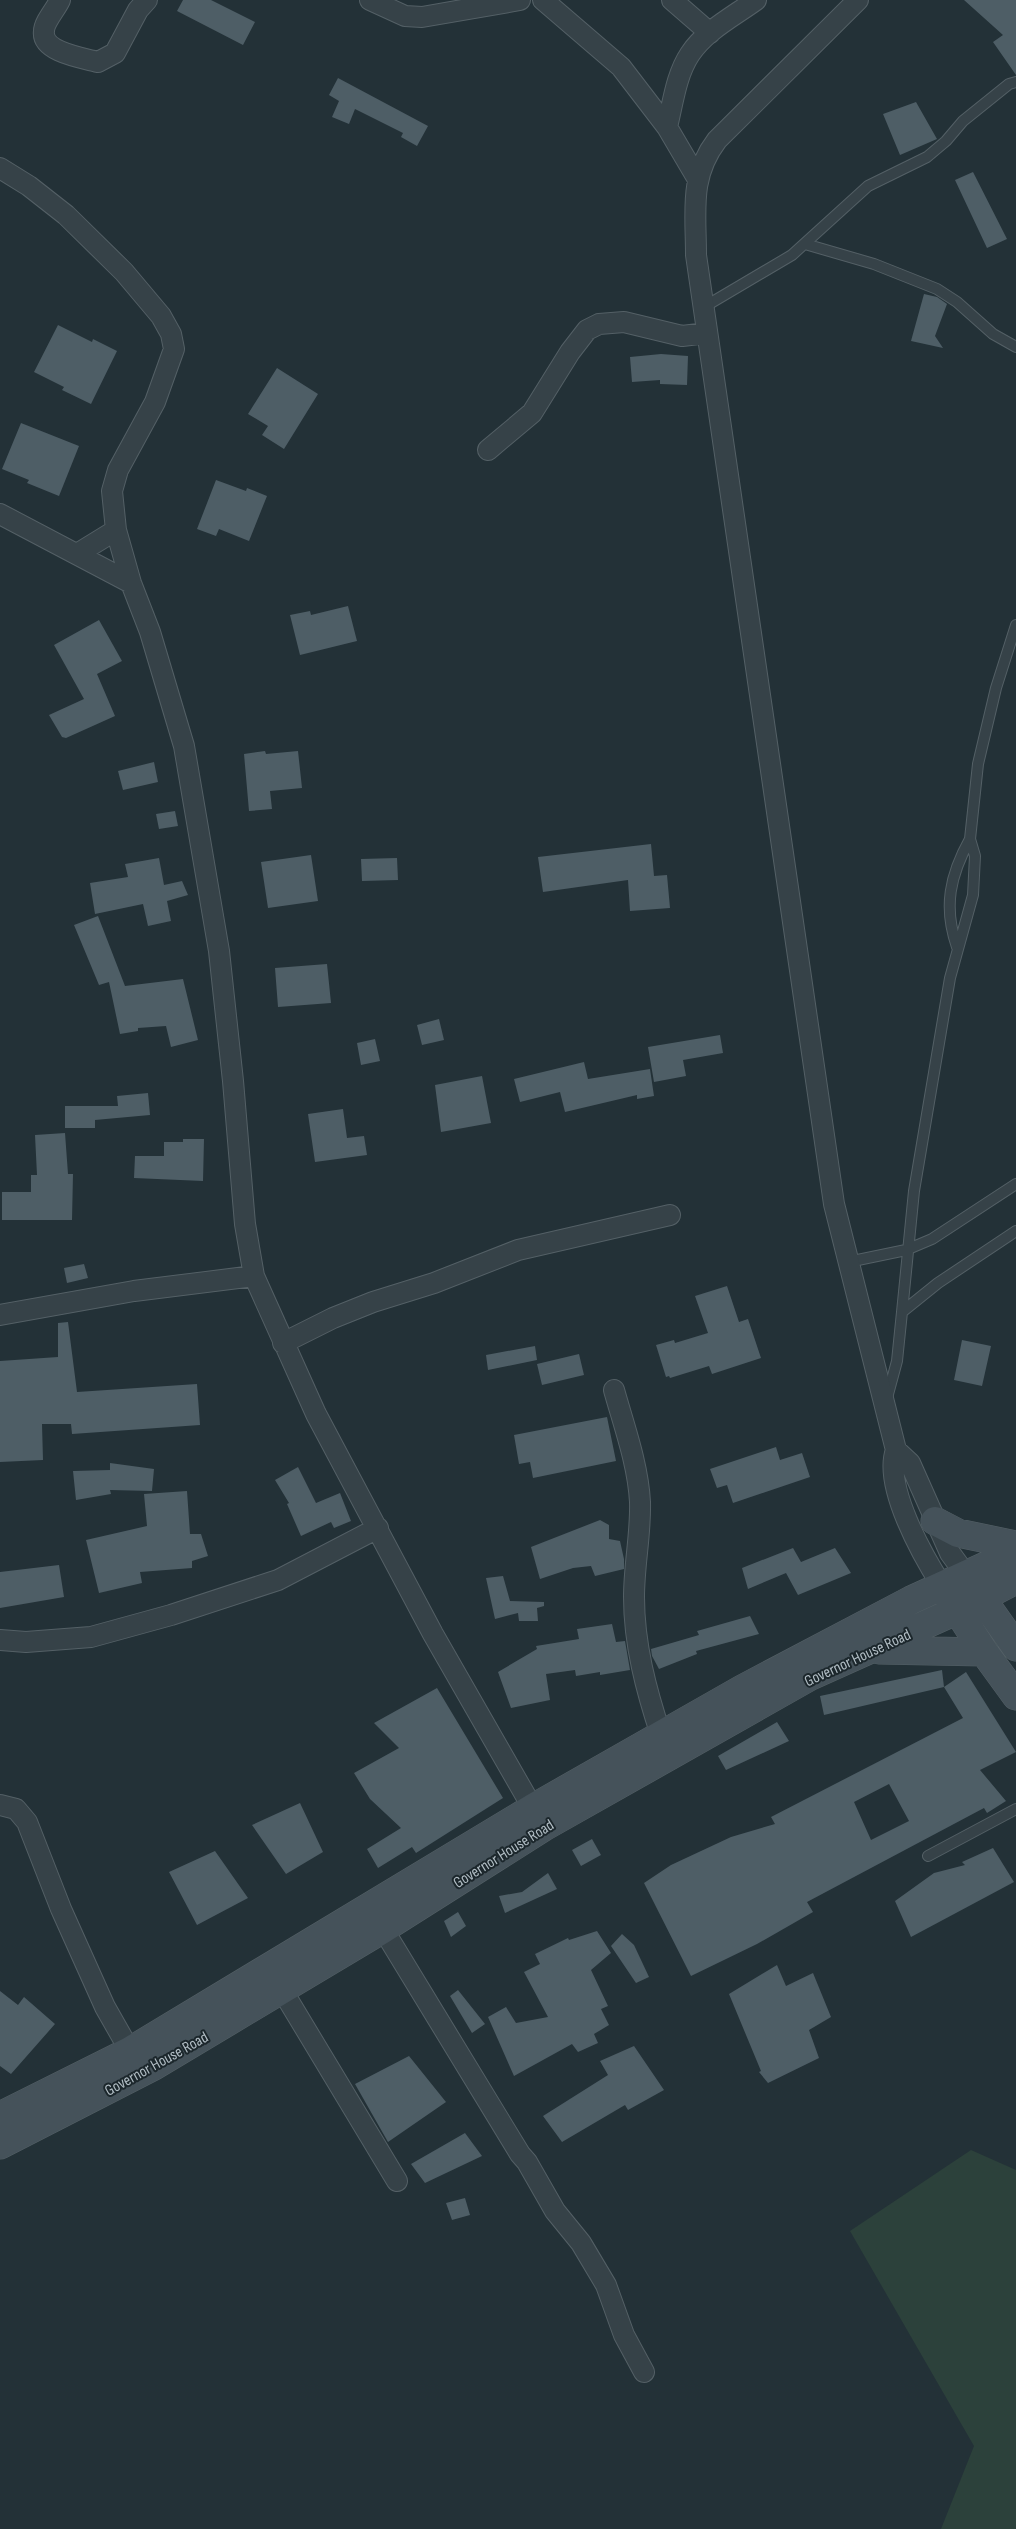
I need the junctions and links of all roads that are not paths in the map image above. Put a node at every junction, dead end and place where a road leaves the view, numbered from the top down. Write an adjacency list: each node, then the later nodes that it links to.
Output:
1 (60, 0): 2 (street)
2 (147, 0)
3 (370, 0): 4 (street)
4 (520, 0)
5 (543, 0): 11 (street)
6 (672, 0): 9 (street)
7 (756, 0): 9 (street)
8 (858, 0): 13 (street)
9 (710, 33): 11 (street)
10 (1016, 82): 14 (lane)
11 (667, 127): 13 (street)
12 (0, 168): 20 (street)
13 (697, 178): 15 (street)
14 (805, 244): 15 (lane); 17 (lane)
15 (704, 307): 16 (street)
16 (707, 332): 18 (street); 30 (street)
17 (1016, 347)
18 (488, 450)
19 (0, 514): 21 (street)
20 (116, 530): 21 (street); 22 (street)
21 (77, 554): 22 (street)
22 (131, 583): 31 (street)
23 (1016, 625): 24 (lane)
24 (970, 838): 25 (lane); 25 (lane)
25 (958, 947): 29 (lane)
26 (1016, 1184): 29 (lane)
27 (670, 1216): 34 (street)
28 (1016, 1231): 32 (lane)
29 (906, 1250): 30 (lane); 32 (lane)
30 (848, 1262): 36 (street)
31 (254, 1276): 33 (street); 34 (street)
32 (902, 1312): 36 (lane)
33 (0, 1315)
34 (283, 1344): 39 (street)
35 (614, 1390): 50 (street)
36 (884, 1408): 37 (street)
37 (896, 1450): 38 (street); 43 (street)
38 (935, 1521): 40 (main road); 43 (street)
39 (378, 1528): 45 (street); 53 (street)
40 (1016, 1545)
41 (1016, 1552): 43 (main road, Governor House Road)
42 (1016, 1580): 44 (main road, Governor House Road)
43 (954, 1581): 44 (main road); 50 (main road, Governor House Road)
44 (969, 1604): 46 (main road); 47 (main road, Governor House Road); 48 (main road)
45 (0, 1640)
46 (1016, 1644)
47 (870, 1650): 48 (main road); 53 (main road, Governor House Road)
48 (984, 1652): 49 (main road)
49 (1016, 1696)
50 (661, 1735): 53 (main road, Governor House Road)
51 (0, 1805): 57 (street)
52 (1016, 1809): 54 (lane)
53 (538, 1817): 55 (main road, Governor House Road); 57 (main road, Governor House Road)
54 (928, 1856)
55 (383, 1929): 56 (main road, Governor House Road); 61 (street)
56 (282, 1990): 59 (main road, Governor House Road); 60 (street)
57 (130, 2051): 58 (main road, Governor House Road)
58 (0, 2116)
59 (0, 2145)
60 (397, 2180)
61 (644, 2372)

